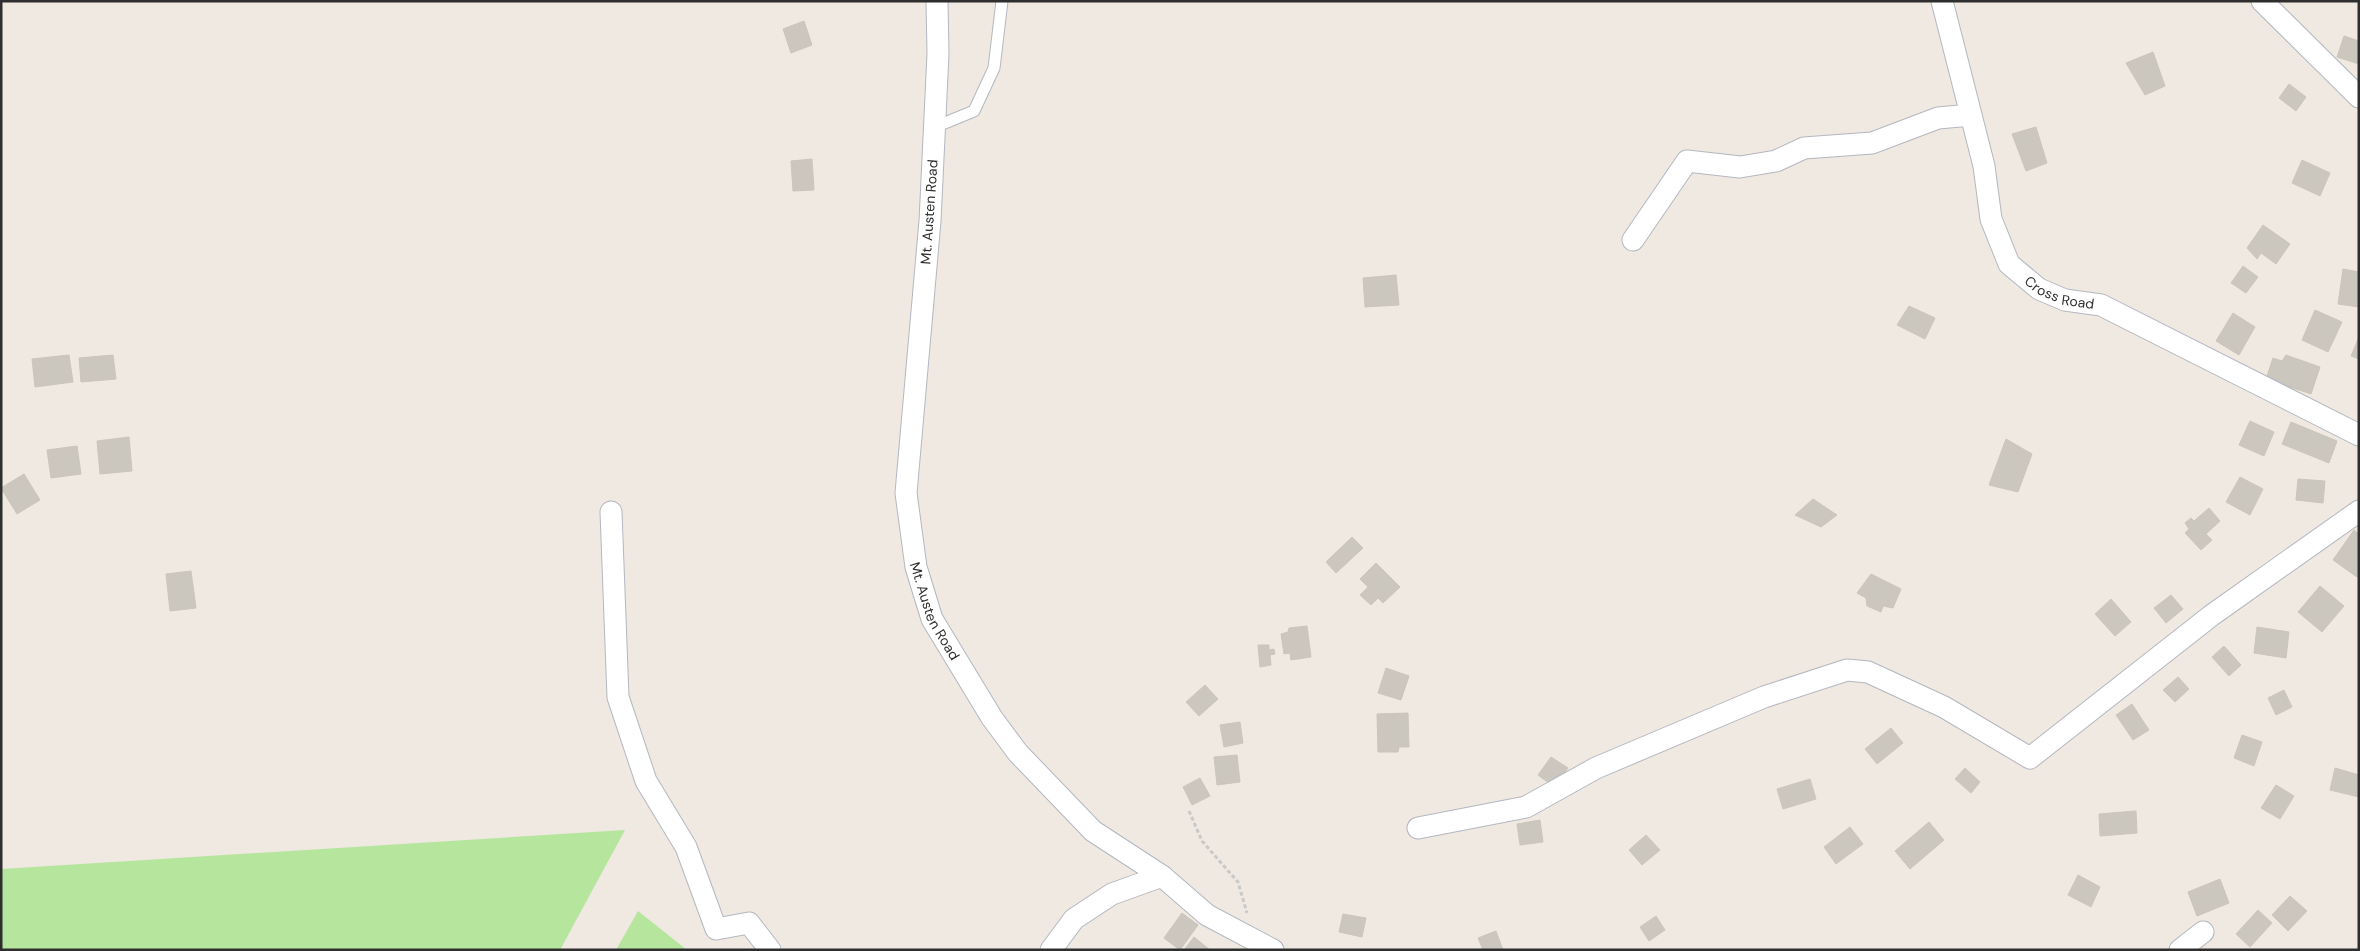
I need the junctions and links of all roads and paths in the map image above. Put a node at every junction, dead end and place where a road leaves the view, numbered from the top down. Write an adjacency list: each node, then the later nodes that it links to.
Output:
1 (937, 1): 7 (street, Mt. Austen Road)
2 (1002, 1): 7 (lane)
3 (1942, 1): 6 (street, Cross Road)
4 (2262, 1): 5 (street)
5 (2359, 97)
6 (1971, 115): 8 (street); 9 (street, Cross Road)
7 (935, 127): 14 (street, Mt. Austen Road)
8 (1633, 240)
9 (2359, 435)
10 (2359, 511): 13 (street)
11 (611, 512): 17 (street)
12 (1188, 810): 16 (path)
13 (1418, 828)
14 (1162, 876): 16 (street, Mt. Austen Road); 18 (street)
15 (2203, 932): 19 (street)
16 (1264, 945)
17 (770, 950)
18 (1050, 950)
19 (2180, 950)

